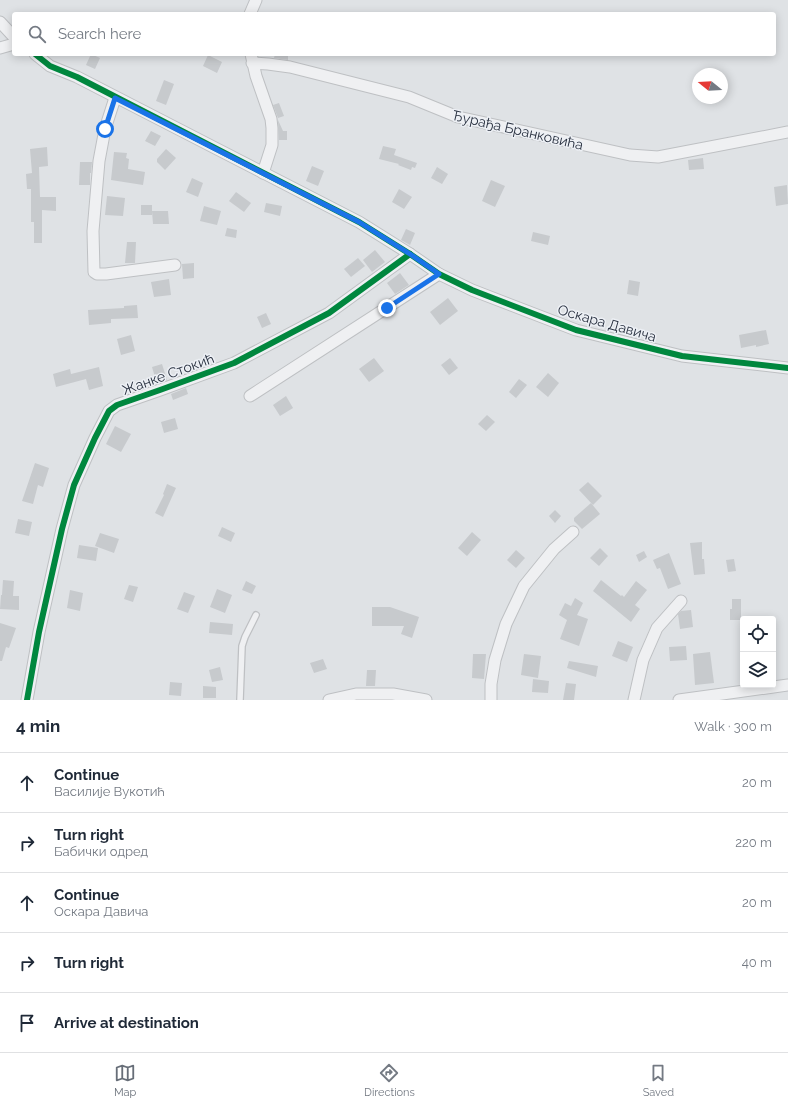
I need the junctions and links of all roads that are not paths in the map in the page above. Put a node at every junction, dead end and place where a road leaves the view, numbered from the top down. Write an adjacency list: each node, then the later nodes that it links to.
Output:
1 (256, 0): 2 (street)
2 (251, 12)
3 (0, 22): 4 (street)
4 (12, 35)
5 (12, 45): 6 (street)
6 (0, 48)
7 (38, 56): 9 (street, Оскара Давича)
8 (252, 58): 10 (street, Ђурађа Бранковића); 11 (street)
9 (115, 98): 11 (street, Оскара Давича); 13 (street)
10 (788, 132)
11 (263, 173): 12 (street, Оскара Давича)
12 (410, 254): 14 (street, Оскара Давича); 22 (street, Жанке Стокић)
13 (175, 265)
14 (439, 274): 15 (street, Оскара Давича); 16 (street)
15 (788, 368)
16 (250, 396)
17 (573, 532): 26 (street)
18 (680, 601): 27 (street)
19 (256, 615): 23 (lane)
20 (788, 684): 28 (street)
21 (389, 697): 24 (street); 25 (street)
22 (27, 700)
23 (240, 700)
24 (329, 700)
25 (426, 700)
26 (491, 700)
27 (634, 700)
28 (679, 700)

